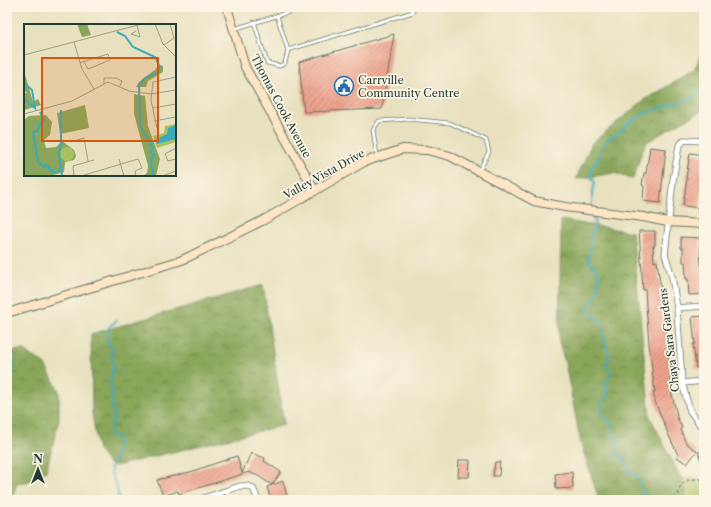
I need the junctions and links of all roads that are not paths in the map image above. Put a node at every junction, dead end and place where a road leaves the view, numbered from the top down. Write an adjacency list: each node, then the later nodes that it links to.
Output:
1 (227, 7): 6 (street, Thomas Cook Avenue)
2 (305, 7): 4 (lane)
3 (411, 7): 7 (lane)
4 (276, 16): 5 (lane); 7 (lane)
5 (254, 22): 6 (lane); 7 (lane)
6 (234, 29): 11 (street, Thomas Cook Avenue)
7 (288, 50)
8 (704, 141): 12 (street, Chaya Sara Gardens)
9 (377, 158): 10 (street, Valley Vista Drive); 10 (lane); 11 (street, Valley Vista Drive)
10 (479, 171): 12 (street, Valley Vista Drive)
11 (315, 191): 16 (street, Valley Vista Drive)
12 (668, 222): 13 (street, Valley Vista Drive); 15 (street, Chaya Sara Gardens)
13 (704, 224)
14 (704, 306): 15 (street)
15 (677, 308): 18 (street, Chaya Sara Gardens)
16 (7, 313)
17 (704, 381): 18 (street)
18 (682, 383): 19 (street, Chaya Sara Gardens)
19 (703, 429)
20 (198, 500): 21 (street)
21 (258, 500)

